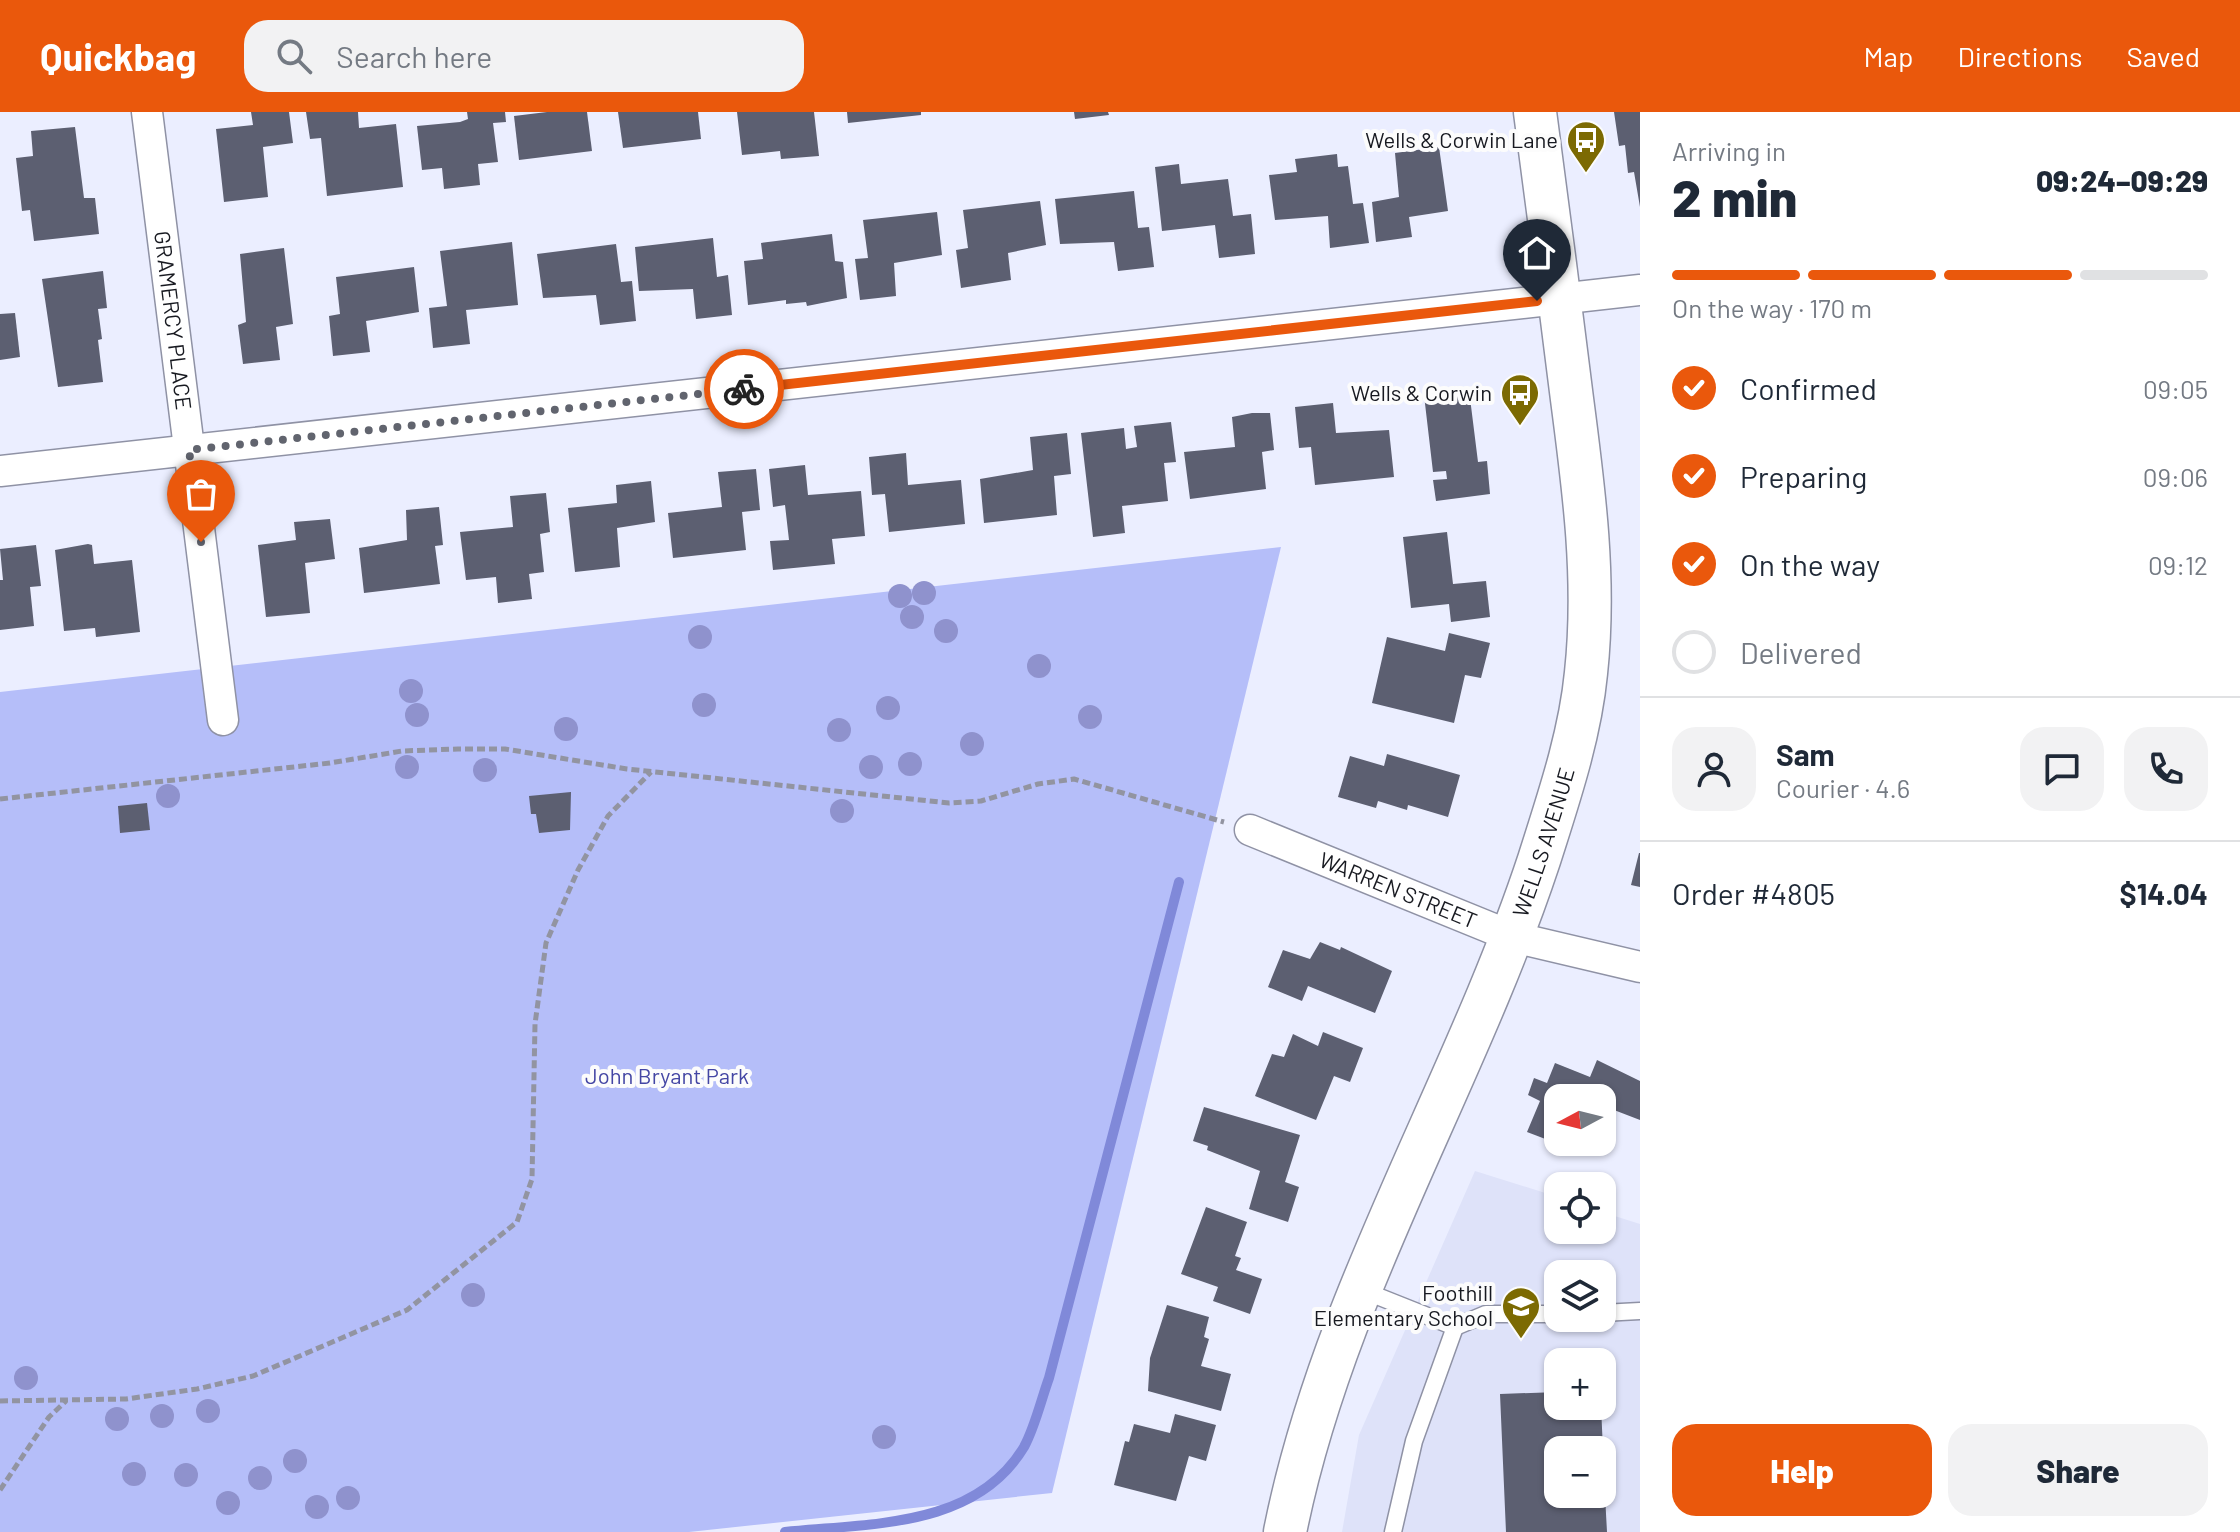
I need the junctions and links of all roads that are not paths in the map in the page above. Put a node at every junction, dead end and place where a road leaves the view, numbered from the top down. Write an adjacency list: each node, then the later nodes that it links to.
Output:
1 (147, 112): 5 (street, GRAMERCY PLACE)
2 (1535, 112): 4 (main road, WELLS AVENUE)
3 (1640, 290): 4 (street)
4 (1560, 299): 5 (street); 9 (main road, WELLS AVENUE)
5 (189, 450): 6 (street); 7 (street, GRAMERCY PLACE)
6 (0, 471)
7 (223, 720)
8 (1250, 830): 9 (street, WARREN STREET)
9 (1513, 937): 10 (street, WARREN STREET); 11 (main road, WELLS AVENUE)
10 (1640, 967)
11 (1360, 1290): 15 (lane); 16 (main road, WELLS AVENUE)
12 (1640, 1311): 13 (lane)
13 (1616, 1312)
14 (1544, 1314): 15 (lane)
15 (1455, 1327): 17 (lane)
16 (1285, 1532)
17 (1393, 1532)

